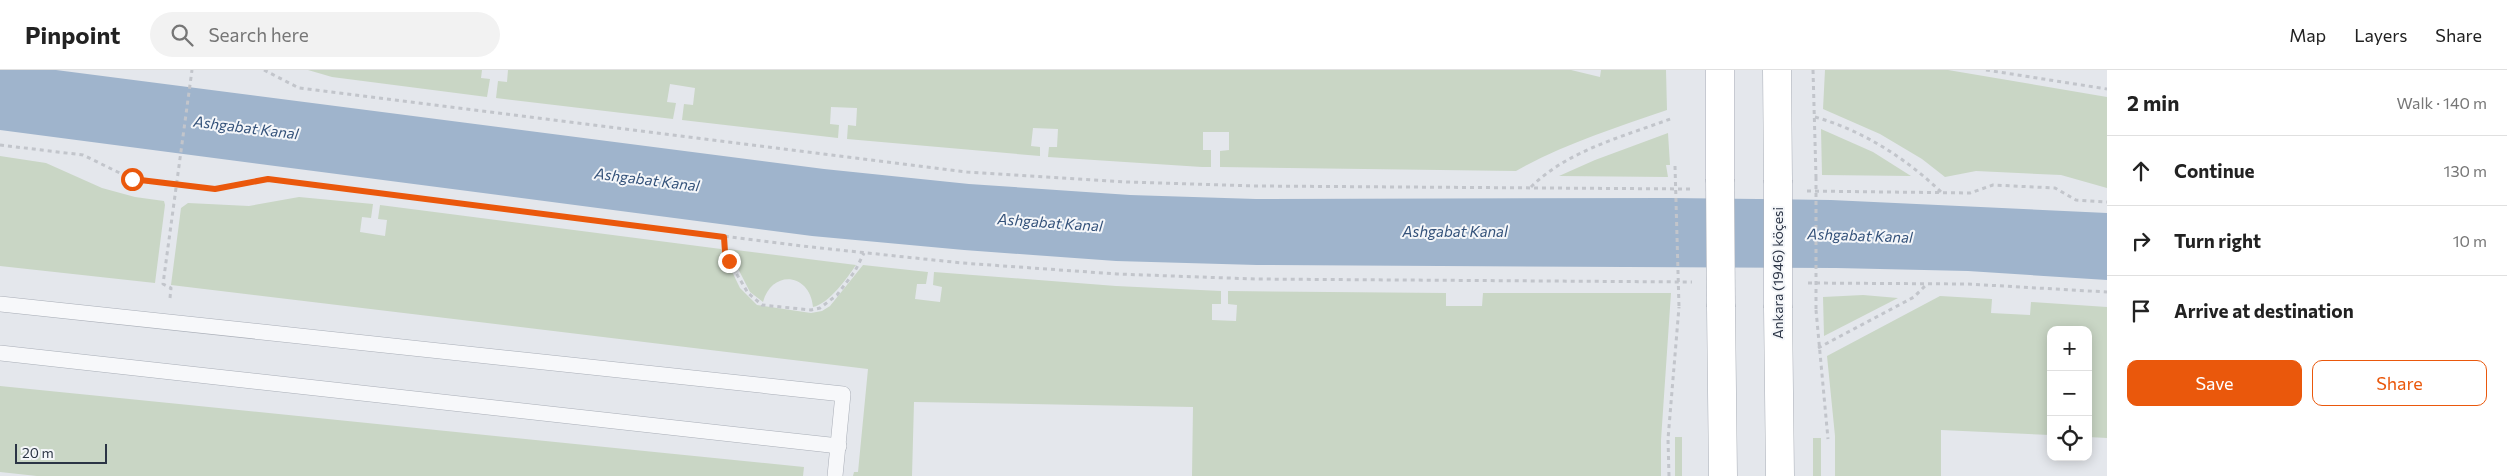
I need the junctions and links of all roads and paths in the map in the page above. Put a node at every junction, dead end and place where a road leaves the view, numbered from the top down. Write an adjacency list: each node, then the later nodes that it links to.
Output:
1 (192, 70): 12 (path)
2 (264, 70): 14 (path)
3 (1720, 70): 13 (main road)
4 (1776, 70): 33 (main road, Ankara (1946) köçesi, bridge)
5 (1813, 70): 8 (path)
6 (1986, 70): 7 (path)
7 (2107, 89)
8 (1815, 117): 16 (path); 26 (path, bridge)
9 (1673, 118): 14 (path)
10 (0, 145): 12 (path)
11 (1675, 166): 31 (path, bridge)
12 (177, 184): 18 (path); 22 (path)
13 (1708, 184): 14 (path); 32 (main road, bridge)
14 (1530, 188)
15 (1804, 190): 16 (path)
16 (1941, 193): 17 (path)
17 (2107, 202)
18 (724, 237): 19 (path); 19 (path)
19 (864, 253): 20 (path)
20 (1702, 282)
21 (1800, 283): 23 (path)
22 (163, 284)
23 (1928, 284): 24 (path); 26 (path)
24 (2107, 292)
25 (0, 304): 29 (lane)
26 (1818, 348): 28 (path)
27 (0, 353): 29 (lane)
28 (1828, 439)
29 (839, 446): 30 (lane)
30 (835, 476)
31 (1669, 476)
32 (1723, 476)
33 (1780, 476)

